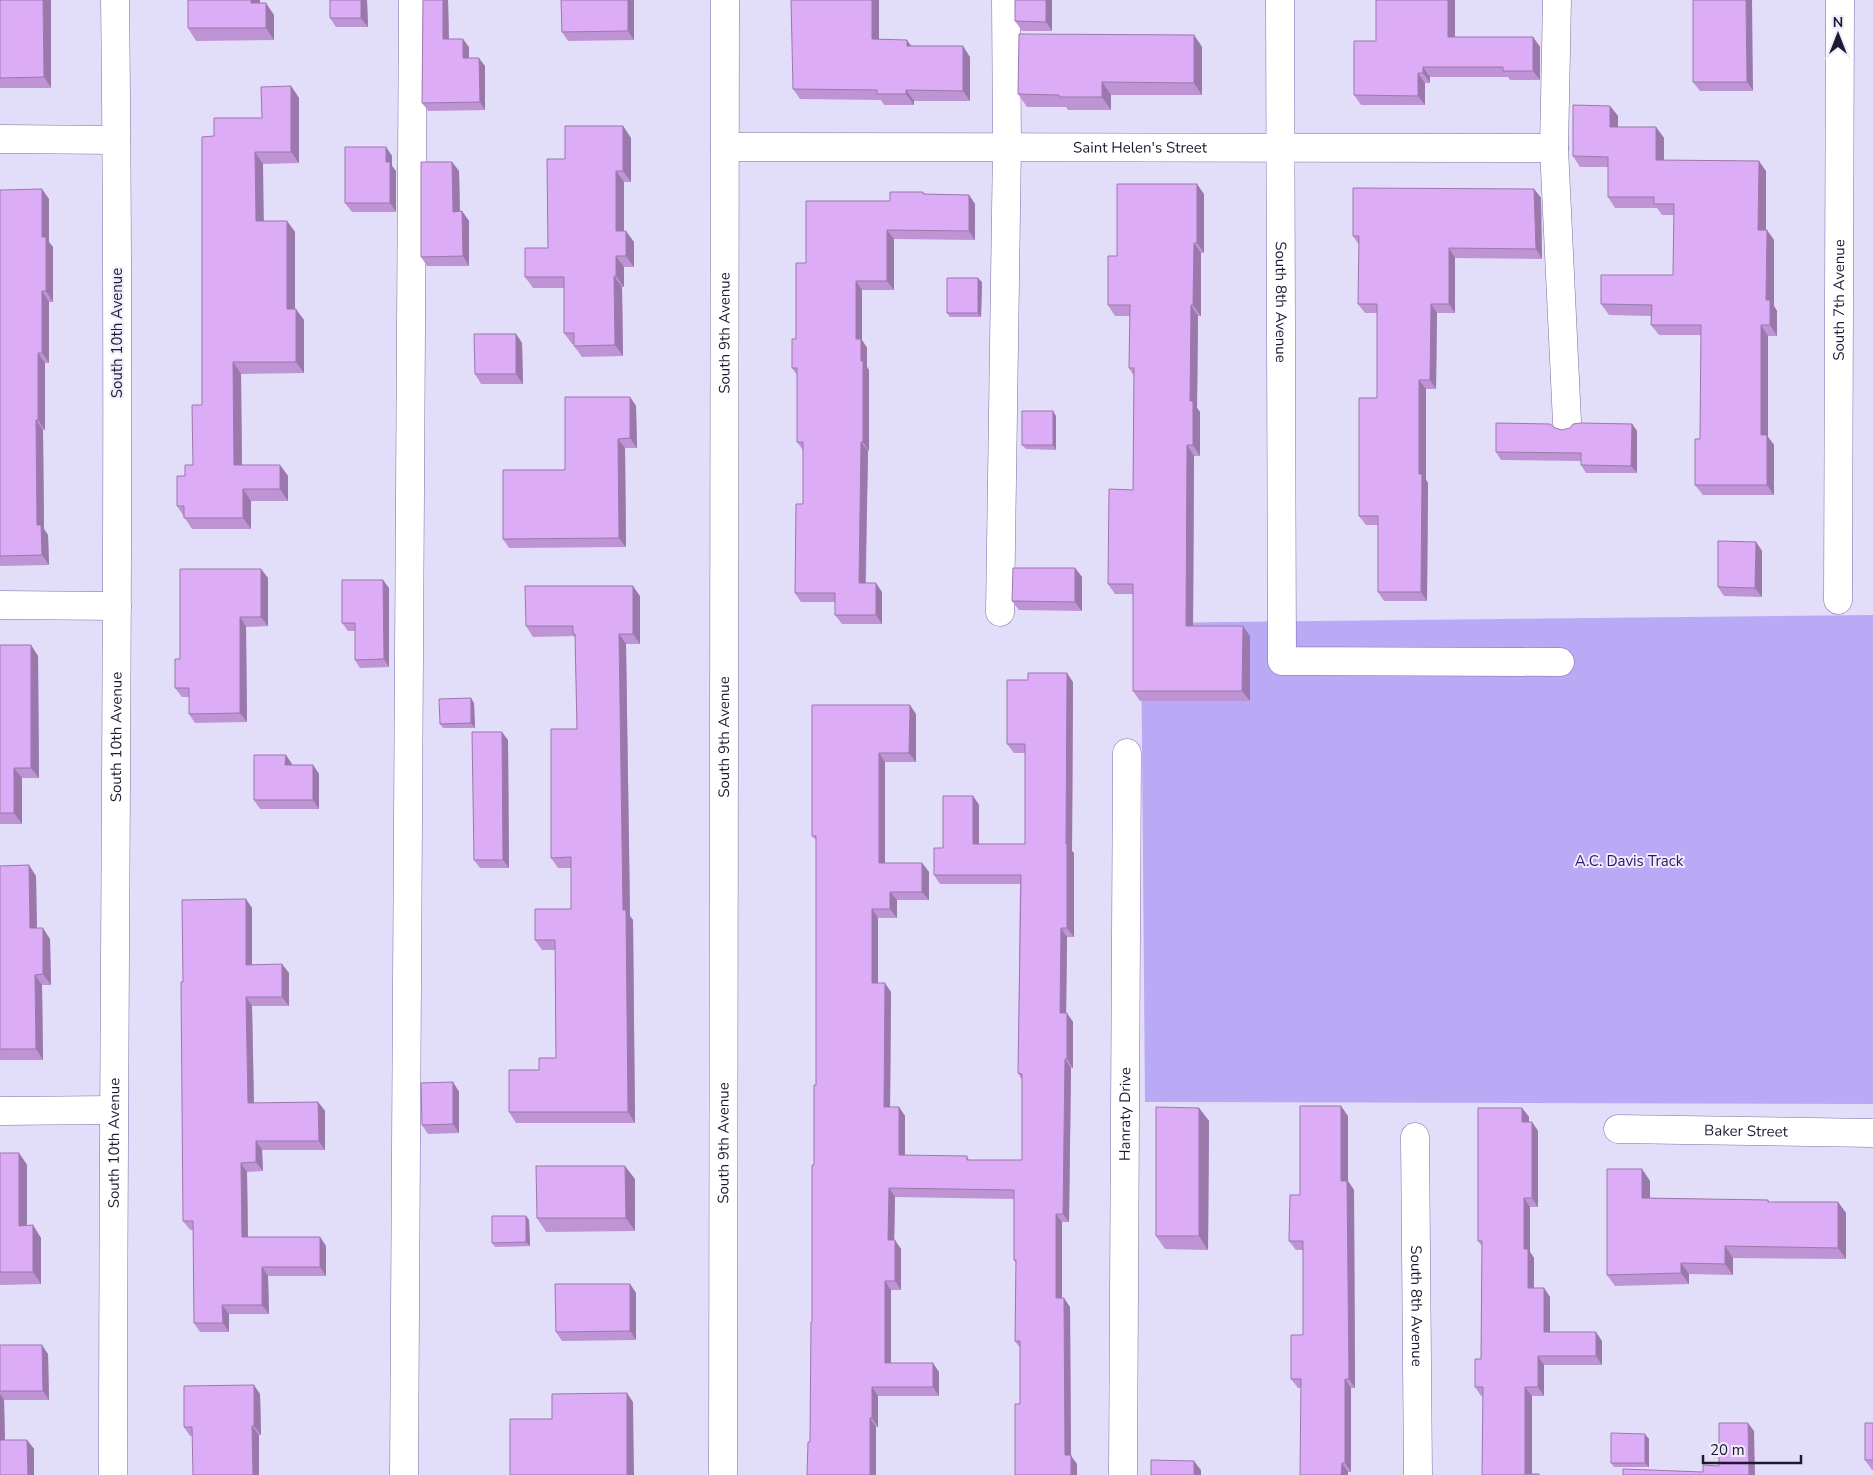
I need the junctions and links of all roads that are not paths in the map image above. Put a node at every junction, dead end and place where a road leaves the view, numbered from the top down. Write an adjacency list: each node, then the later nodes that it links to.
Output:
1 (115, 0): 9 (street, South 10th Avenue)
2 (412, 0): 27 (street)
3 (726, 0): 12 (street, South 9th Avenue)
4 (1006, 0): 10 (street)
5 (1280, 0): 11 (street, South 8th Avenue)
6 (1557, 0): 13 (street)
7 (1840, 0): 15 (street, South 7th Avenue)
8 (0, 139): 9 (street)
9 (116, 140): 17 (street, South 10th Avenue)
10 (1007, 146): 11 (street, Saint Helen's Street); 12 (street, Saint Helen's Street); 18 (street)
11 (1280, 146): 13 (street, Saint Helen's Street); 19 (street, South 8th Avenue)
12 (725, 147): 28 (street, South 9th Avenue)
13 (1554, 148): 14 (street)
14 (1567, 422)
15 (1838, 600)
16 (0, 604): 17 (street)
17 (117, 606): 21 (street, South 10th Avenue)
18 (1000, 612)
19 (1560, 662)
20 (1127, 753): 29 (street, Hanraty Drive)
21 (113, 1110): 22 (street); 26 (street, South 10th Avenue)
22 (0, 1111)
23 (1618, 1128): 24 (street, Baker Street)
24 (1873, 1133)
25 (1415, 1137): 30 (street, South 8th Avenue)
26 (113, 1475)
27 (404, 1475)
28 (723, 1475)
29 (1123, 1475)
30 (1418, 1475)

